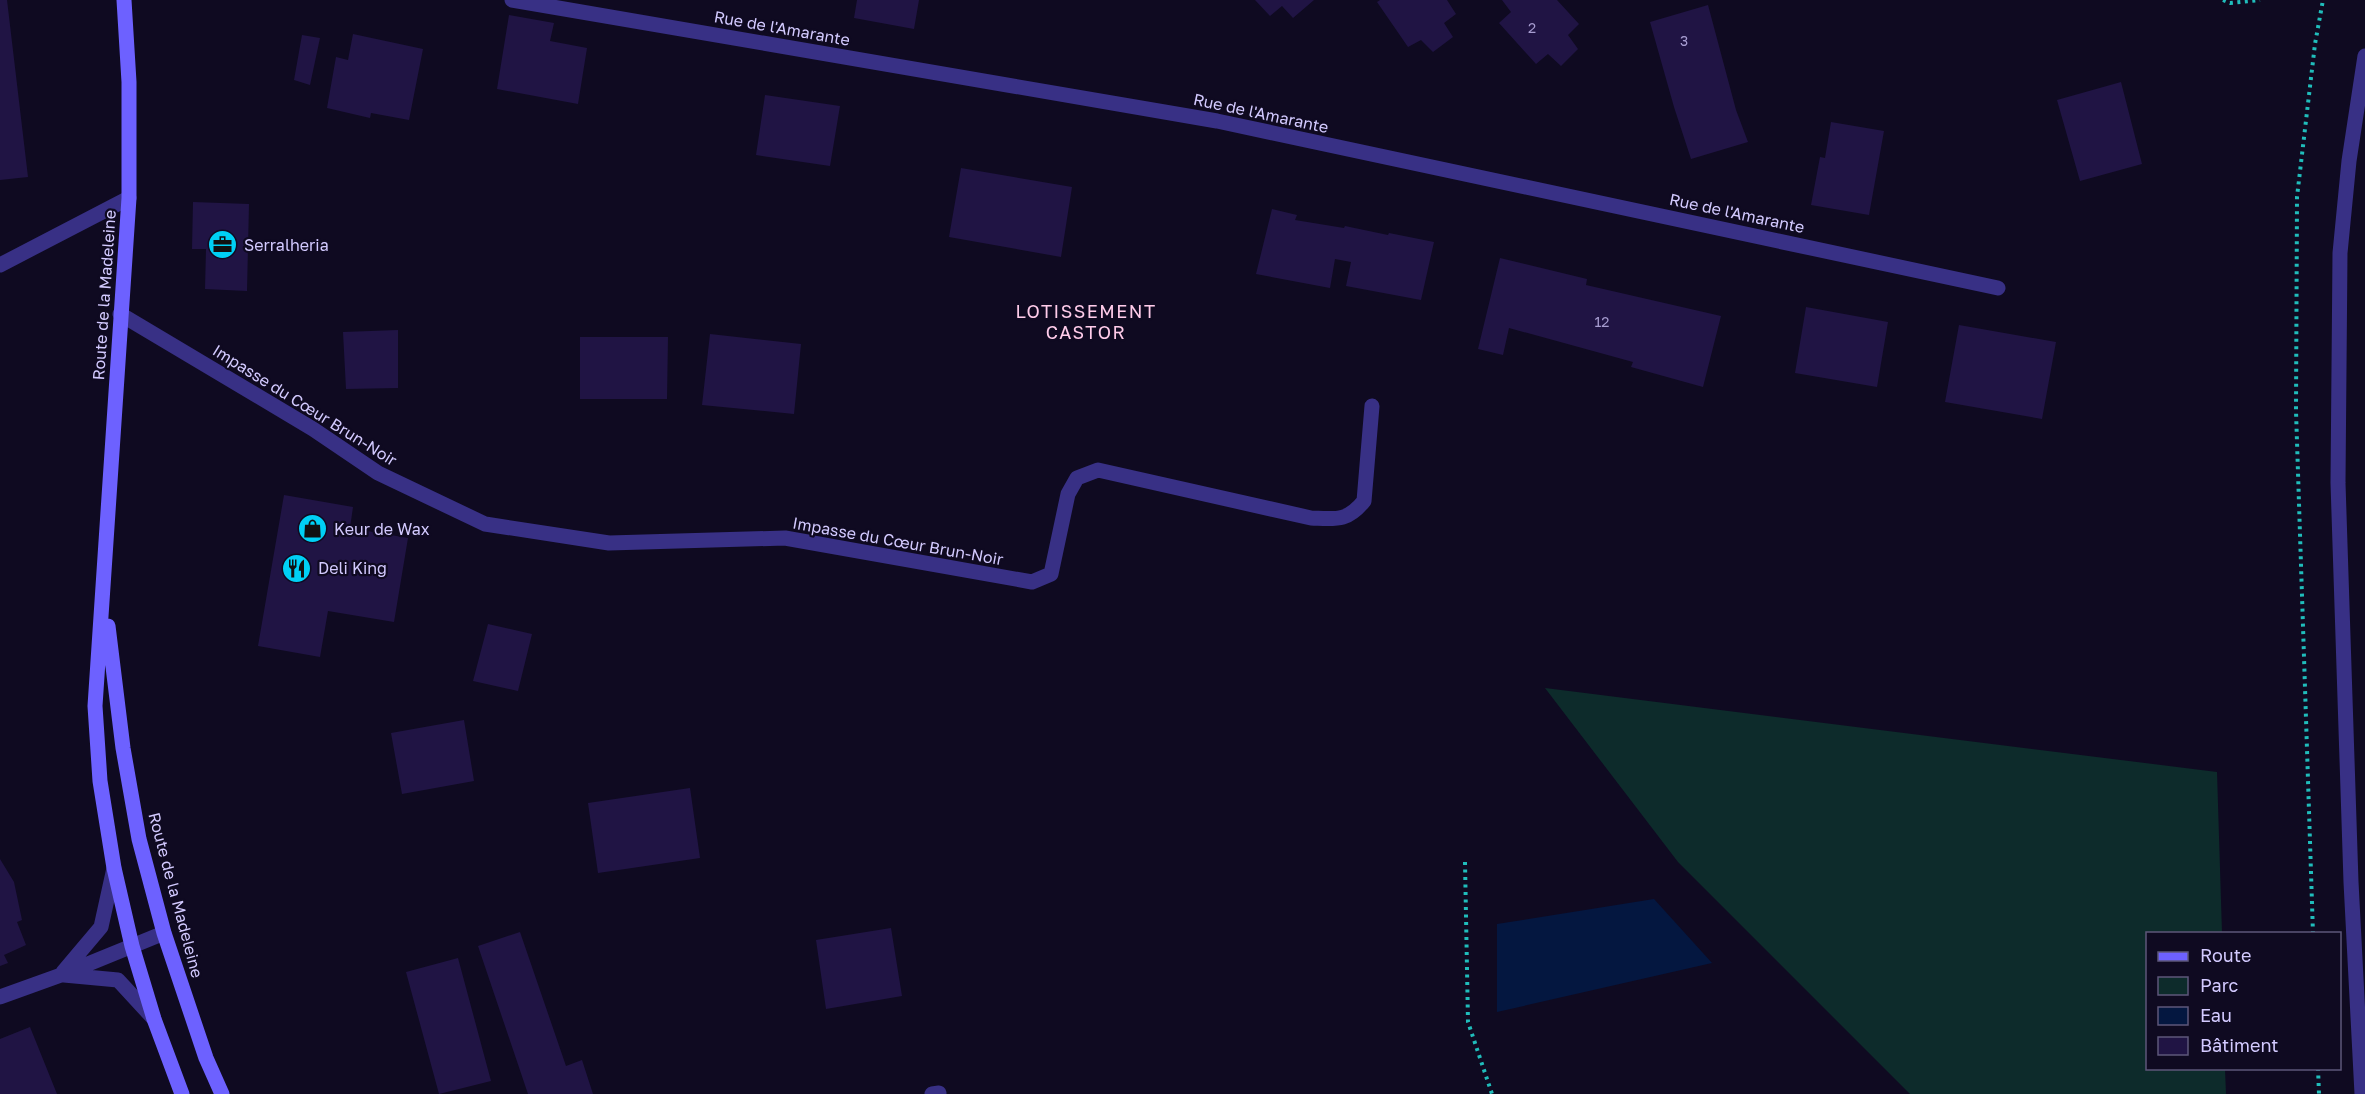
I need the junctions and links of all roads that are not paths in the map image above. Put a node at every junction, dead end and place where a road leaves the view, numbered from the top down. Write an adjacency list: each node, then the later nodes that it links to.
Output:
1 (124, 0): 4 (main road, Route de la Madeleine)
2 (512, 0): 6 (street, Rue de l'Amarante)
3 (2365, 56): 20 (street)
4 (129, 198): 5 (street); 7 (main road, Route de la Madeleine)
5 (0, 265)
6 (1998, 288)
7 (120, 314): 8 (street, Impasse du Cœur Brun-Noir); 9 (main road, Route de la Madeleine)
8 (1372, 406)
9 (103, 593): 10 (main road, Route de la Madeleine); 11 (main road, Route de la Madeleine)
10 (114, 868): 12 (main road, Route de la Madeleine); 13 (street)
11 (164, 933): 12 (street); 17 (main road, Route de la Madeleine)
12 (132, 946): 13 (street); 15 (main road, Route de la Madeleine)
13 (61, 975): 14 (street); 15 (street)
14 (0, 997)
15 (153, 1019): 16 (main road, Route de la Madeleine)
16 (182, 1094)
17 (222, 1094)
18 (932, 1094): 19 (street)
19 (939, 1094)
20 (2362, 1094)

